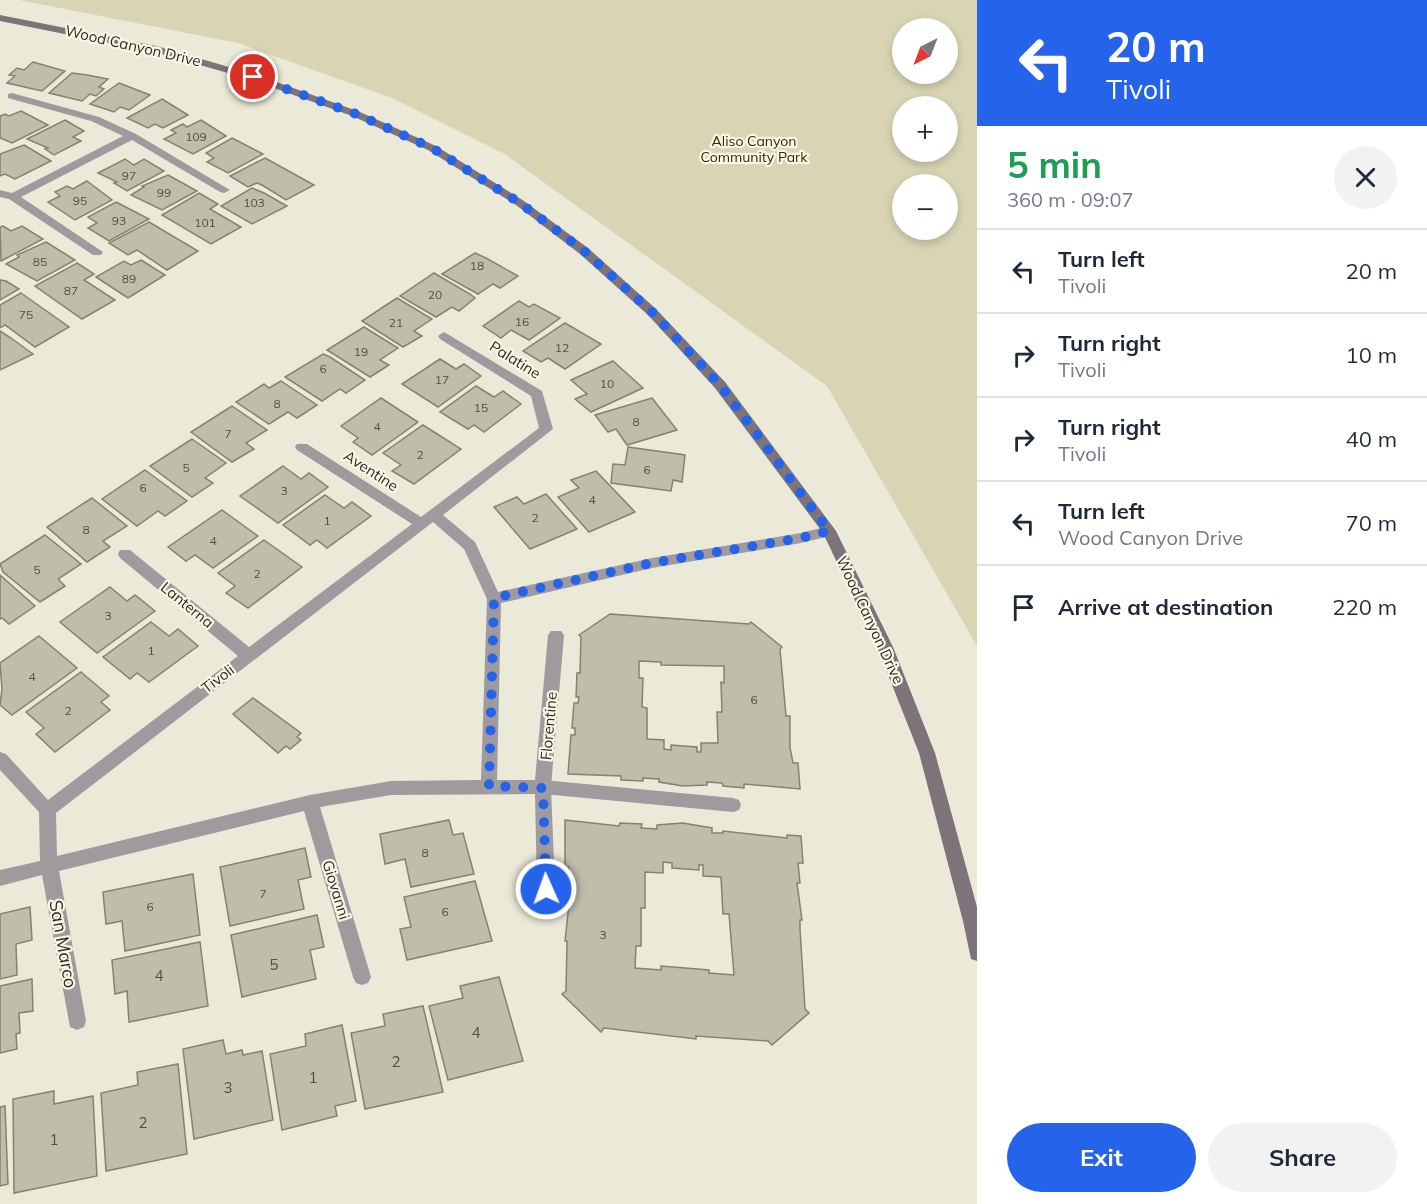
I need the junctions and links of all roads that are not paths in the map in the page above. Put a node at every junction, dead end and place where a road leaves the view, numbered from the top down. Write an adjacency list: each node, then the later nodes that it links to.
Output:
1 (0, 18): 12 (main road, Wood Canyon Drive)
2 (12, 96): 3 (street)
3 (132, 136): 4 (street); 6 (street)
4 (224, 190)
5 (0, 193): 6 (street)
6 (13, 197): 7 (street)
7 (97, 252)
8 (444, 336): 9 (street, Palatine)
9 (546, 429): 11 (street, Tivoli)
10 (302, 447): 11 (street, Aventine)
11 (428, 519): 14 (street); 16 (street, Tivoli)
12 (829, 531): 14 (street); 26 (main road, Wood Canyon Drive)
13 (125, 554): 16 (street, Lanterna)
14 (494, 598): 18 (street)
15 (556, 635): 19 (street, Florentine)
16 (249, 656): 22 (street, Tivoli)
17 (0, 759): 22 (street)
18 (489, 786): 19 (street); 20 (street)
19 (543, 788): 21 (street); 25 (street, Florentine)
20 (310, 802): 23 (street); 27 (street, Giovanni)
21 (733, 805)
22 (47, 810): 23 (street)
23 (50, 866): 24 (street); 28 (street, San Marco)
24 (0, 878)
25 (546, 889)
26 (977, 953)
27 (362, 977)
28 (77, 1021)

